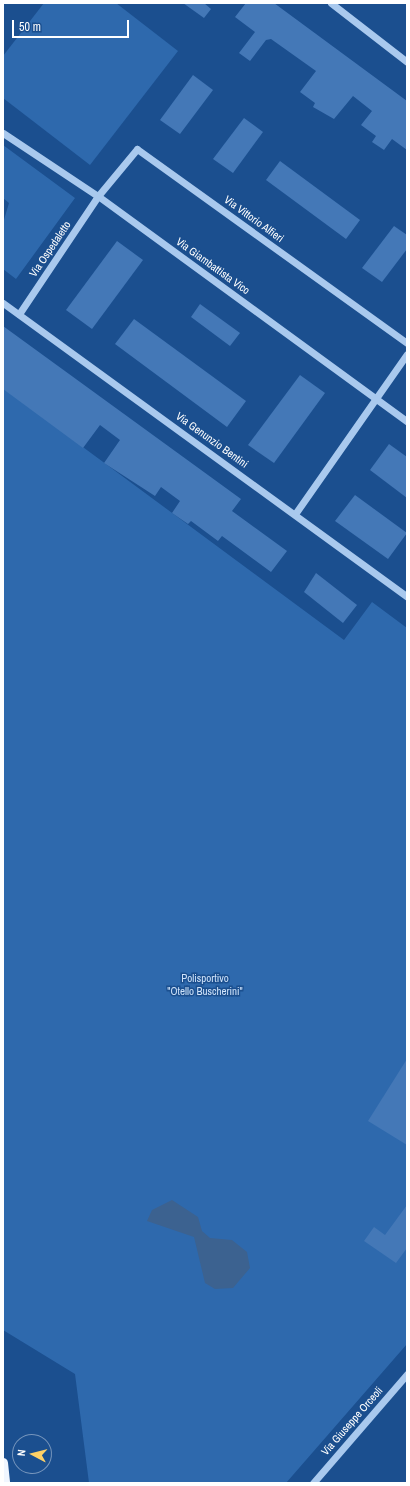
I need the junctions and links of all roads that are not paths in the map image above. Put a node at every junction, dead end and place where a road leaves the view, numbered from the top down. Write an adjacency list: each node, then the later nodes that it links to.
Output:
1 (331, 3): 2 (street)
2 (407, 62)
3 (3, 133): 4 (street, Via Giambattista Vico)
4 (98, 196): 6 (street, Via Ospedaletto); 7 (street, Via Vittorio Alfieri); 9 (street, Via Giambattista Vico)
5 (3, 303): 6 (street, Via Genunzio Bentini)
6 (19, 314): 11 (street, Via Genunzio Bentini)
7 (407, 343)
8 (407, 354): 9 (street)
9 (376, 399): 10 (street, Via Giambattista Vico); 11 (street)
10 (407, 421)
11 (295, 514): 12 (street, Via Genunzio Bentini)
12 (407, 596)
13 (407, 1374): 16 (street, Via Giuseppe Orceoli)
14 (3, 1462): 15 (main road)
15 (5, 1483)
16 (313, 1483)

